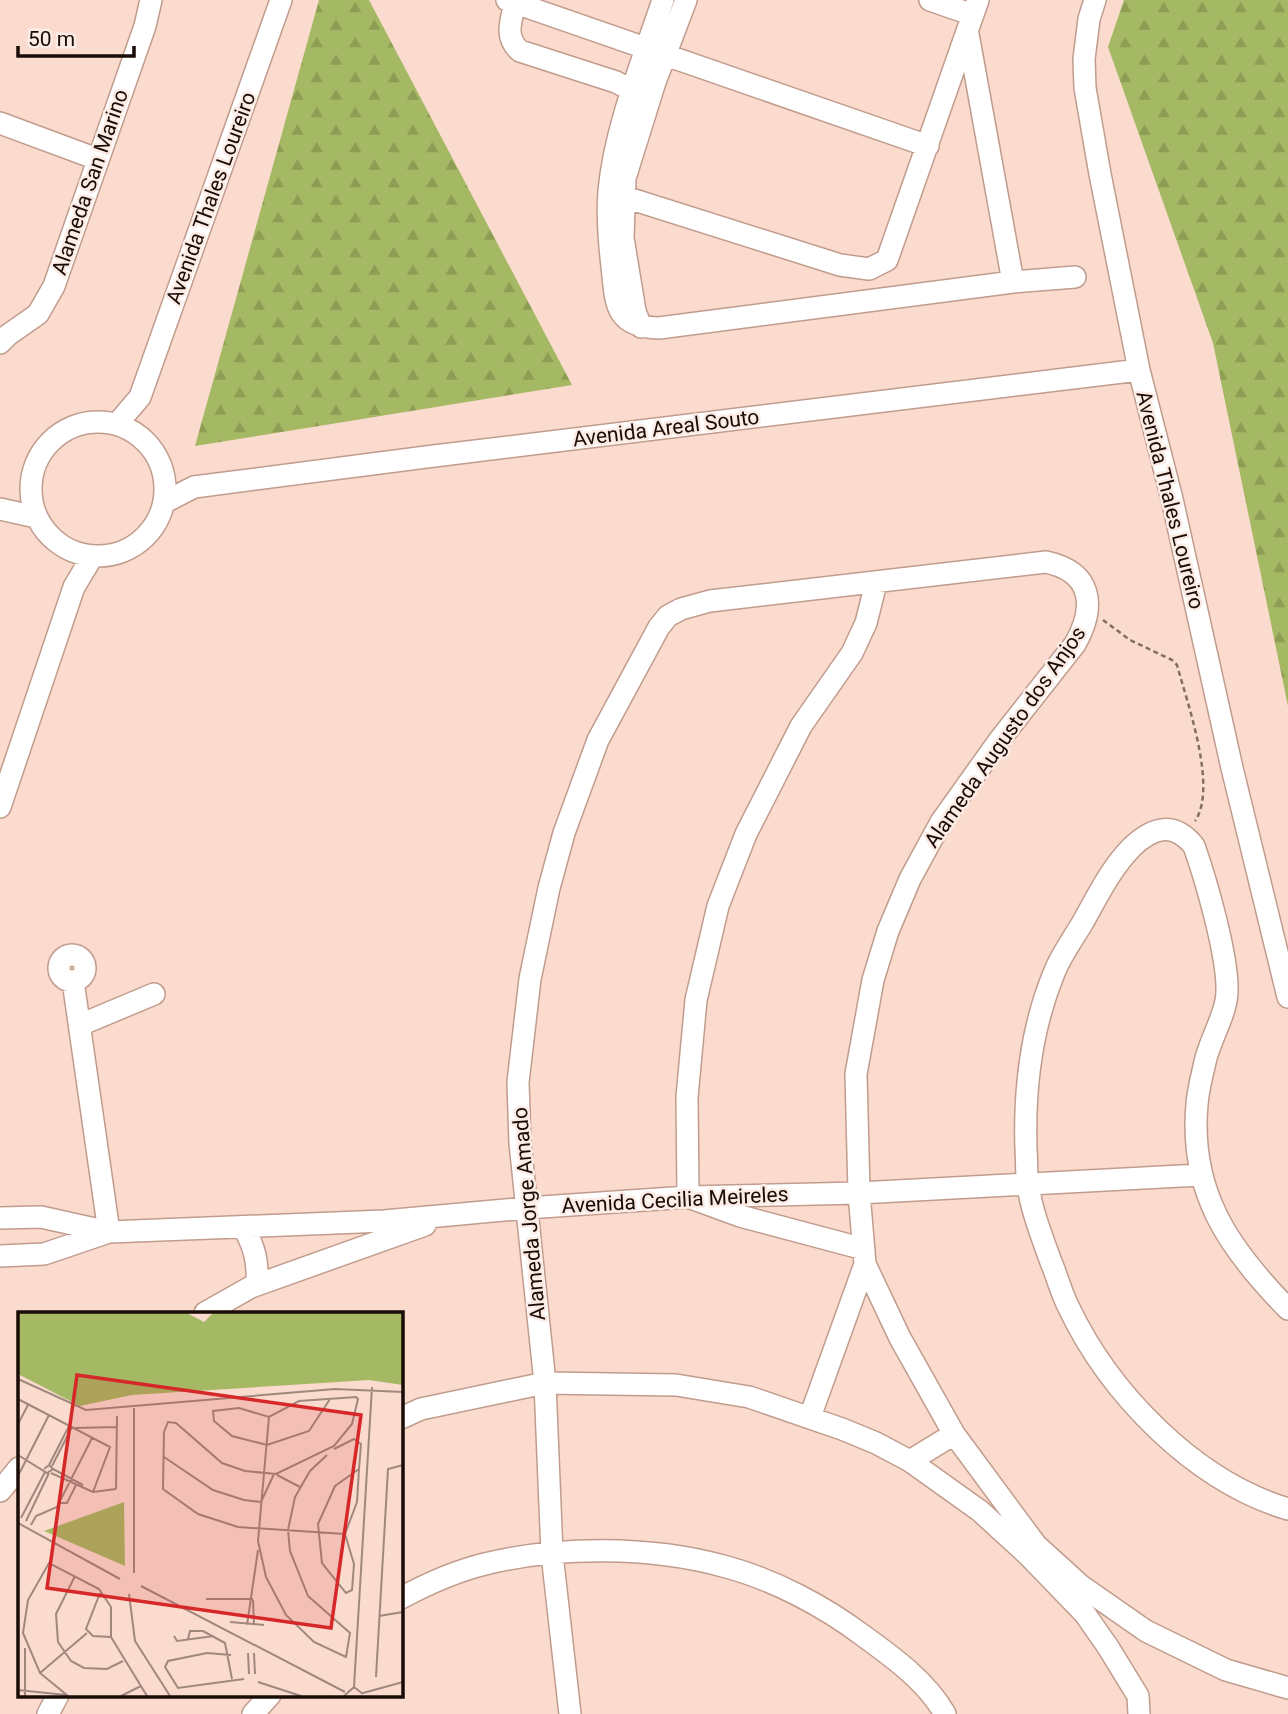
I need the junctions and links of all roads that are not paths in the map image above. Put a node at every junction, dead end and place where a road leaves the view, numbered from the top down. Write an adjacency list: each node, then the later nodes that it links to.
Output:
1 (151, 0): 13 (street, Alameda San Marino)
2 (281, 0): 21 (street, Avenida Thales Loureiro)
3 (663, 0): 9 (street)
4 (686, 0): 9 (street)
5 (930, 0): 8 (street)
6 (1095, 0): 20 (street, Avenida Thales Loureiro)
7 (511, 1): 9 (street); 10 (street)
8 (973, 16): 12 (street); 16 (street)
9 (656, 51): 10 (street); 12 (street); 14 (street)
10 (632, 91): 14 (street)
11 (0, 123): 13 (street)
12 (928, 146): 14 (street)
13 (97, 159): 18 (street, Alameda San Marino)
14 (616, 195): 16 (street)
15 (1075, 277): 16 (street)
16 (1013, 282)
17 (0, 317): 18 (street)
18 (22, 323): 19 (street, Alameda San Marino)
19 (0, 344)
20 (1139, 370): 25 (street, Avenida Areal Souto); 38 (street, Avenida Thales Loureiro)
21 (139, 397): 22 (street, Avenida Thales Loureiro); 23 (street, Avenida Thales Loureiro)
22 (117, 425): 23 (street); 26 (street)
23 (140, 436): 24 (street)
24 (165, 478): 25 (street, Avenida Areal Souto); 27 (street)
25 (194, 487): 27 (street, Avenida Areal Souto)
26 (31, 496): 28 (street); 29 (street)
27 (165, 502): 31 (street)
28 (0, 507): 29 (street)
29 (36, 517): 30 (street)
30 (66, 549): 31 (street); 33 (street)
31 (92, 557): 33 (street)
32 (876, 583): 34 (street, Alameda Augusto dos Anjos); 42 (street, Alameda Augusto dos Anjos); 43 (street)
33 (74, 587): 35 (street)
34 (668, 616): 45 (street, Alameda Jorge Amado)
35 (0, 807)
36 (73, 981): 39 (street)
37 (155, 994): 39 (street)
38 (1288, 997)
39 (80, 1025): 51 (street)
40 (1200, 1175): 41 (street, Avenida Cecilia Meireles); 41 (street); 55 (street)
41 (1027, 1185): 42 (street, Avenida Cecilia Meireles); 66 (street)
42 (859, 1193): 43 (street, Avenida Cecilia Meireles); 53 (street, Alameda Augusto dos Anjos)
43 (688, 1197): 45 (street, Avenida Cecilia Meireles); 53 (street)
44 (0, 1207): 48 (street, Avenida Cecilia Meireles)
45 (527, 1208): 46 (street, Avenida Cecilia Meireles); 59 (street, Alameda Jorge Amado)
46 (457, 1214): 49 (street, Avenida Cecilia Meireles); 54 (street)
47 (0, 1218): 48 (street, Avenida Cecilia Meireles)
48 (54, 1222): 50 (street, Avenida Cecilia Meireles); 51 (street, Avenida Cecilia Meireles)
49 (243, 1227): 51 (street, Avenida Cecilia Meireles); 54 (street)
50 (0, 1231)
51 (109, 1232): 52 (street, Avenida Cecilia Meireles)
52 (1, 1254)
53 (864, 1256): 57 (street, Alameda Augusto dos Anjos); 58 (street, Alameda Augusto dos Anjos)
54 (257, 1284): 56 (street)
55 (1288, 1310)
56 (207, 1312)
57 (848, 1315): 58 (street); 60 (street, Alameda Augusto dos Anjos)
58 (893, 1324): 62 (street, Alameda Augusto dos Anjos)
59 (545, 1383): 60 (street); 61 (street); 67 (street, Alameda Jorge Amado)
60 (810, 1417): 63 (street)
61 (402, 1418)
62 (954, 1434): 63 (street); 69 (street, Alameda Augusto dos Anjos)
63 (910, 1461): 69 (street)
64 (18, 1469): 65 (street)
65 (0, 1491)
66 (1288, 1509)
67 (552, 1554): 68 (street); 77 (street, Alameda Jorge Amado); 78 (street)
68 (402, 1598)
69 (1092, 1606): 70 (street, Alameda Augusto dos Anjos); 71 (street)
70 (1129, 1621): 71 (street); 72 (street, Alameda Augusto dos Anjos)
71 (1108, 1647): 79 (street)
72 (1288, 1688)
73 (57, 1696): 75 (street)
74 (269, 1696): 76 (street)
75 (48, 1714)
76 (253, 1714)
77 (570, 1714)
78 (945, 1714)
79 (1139, 1714)

